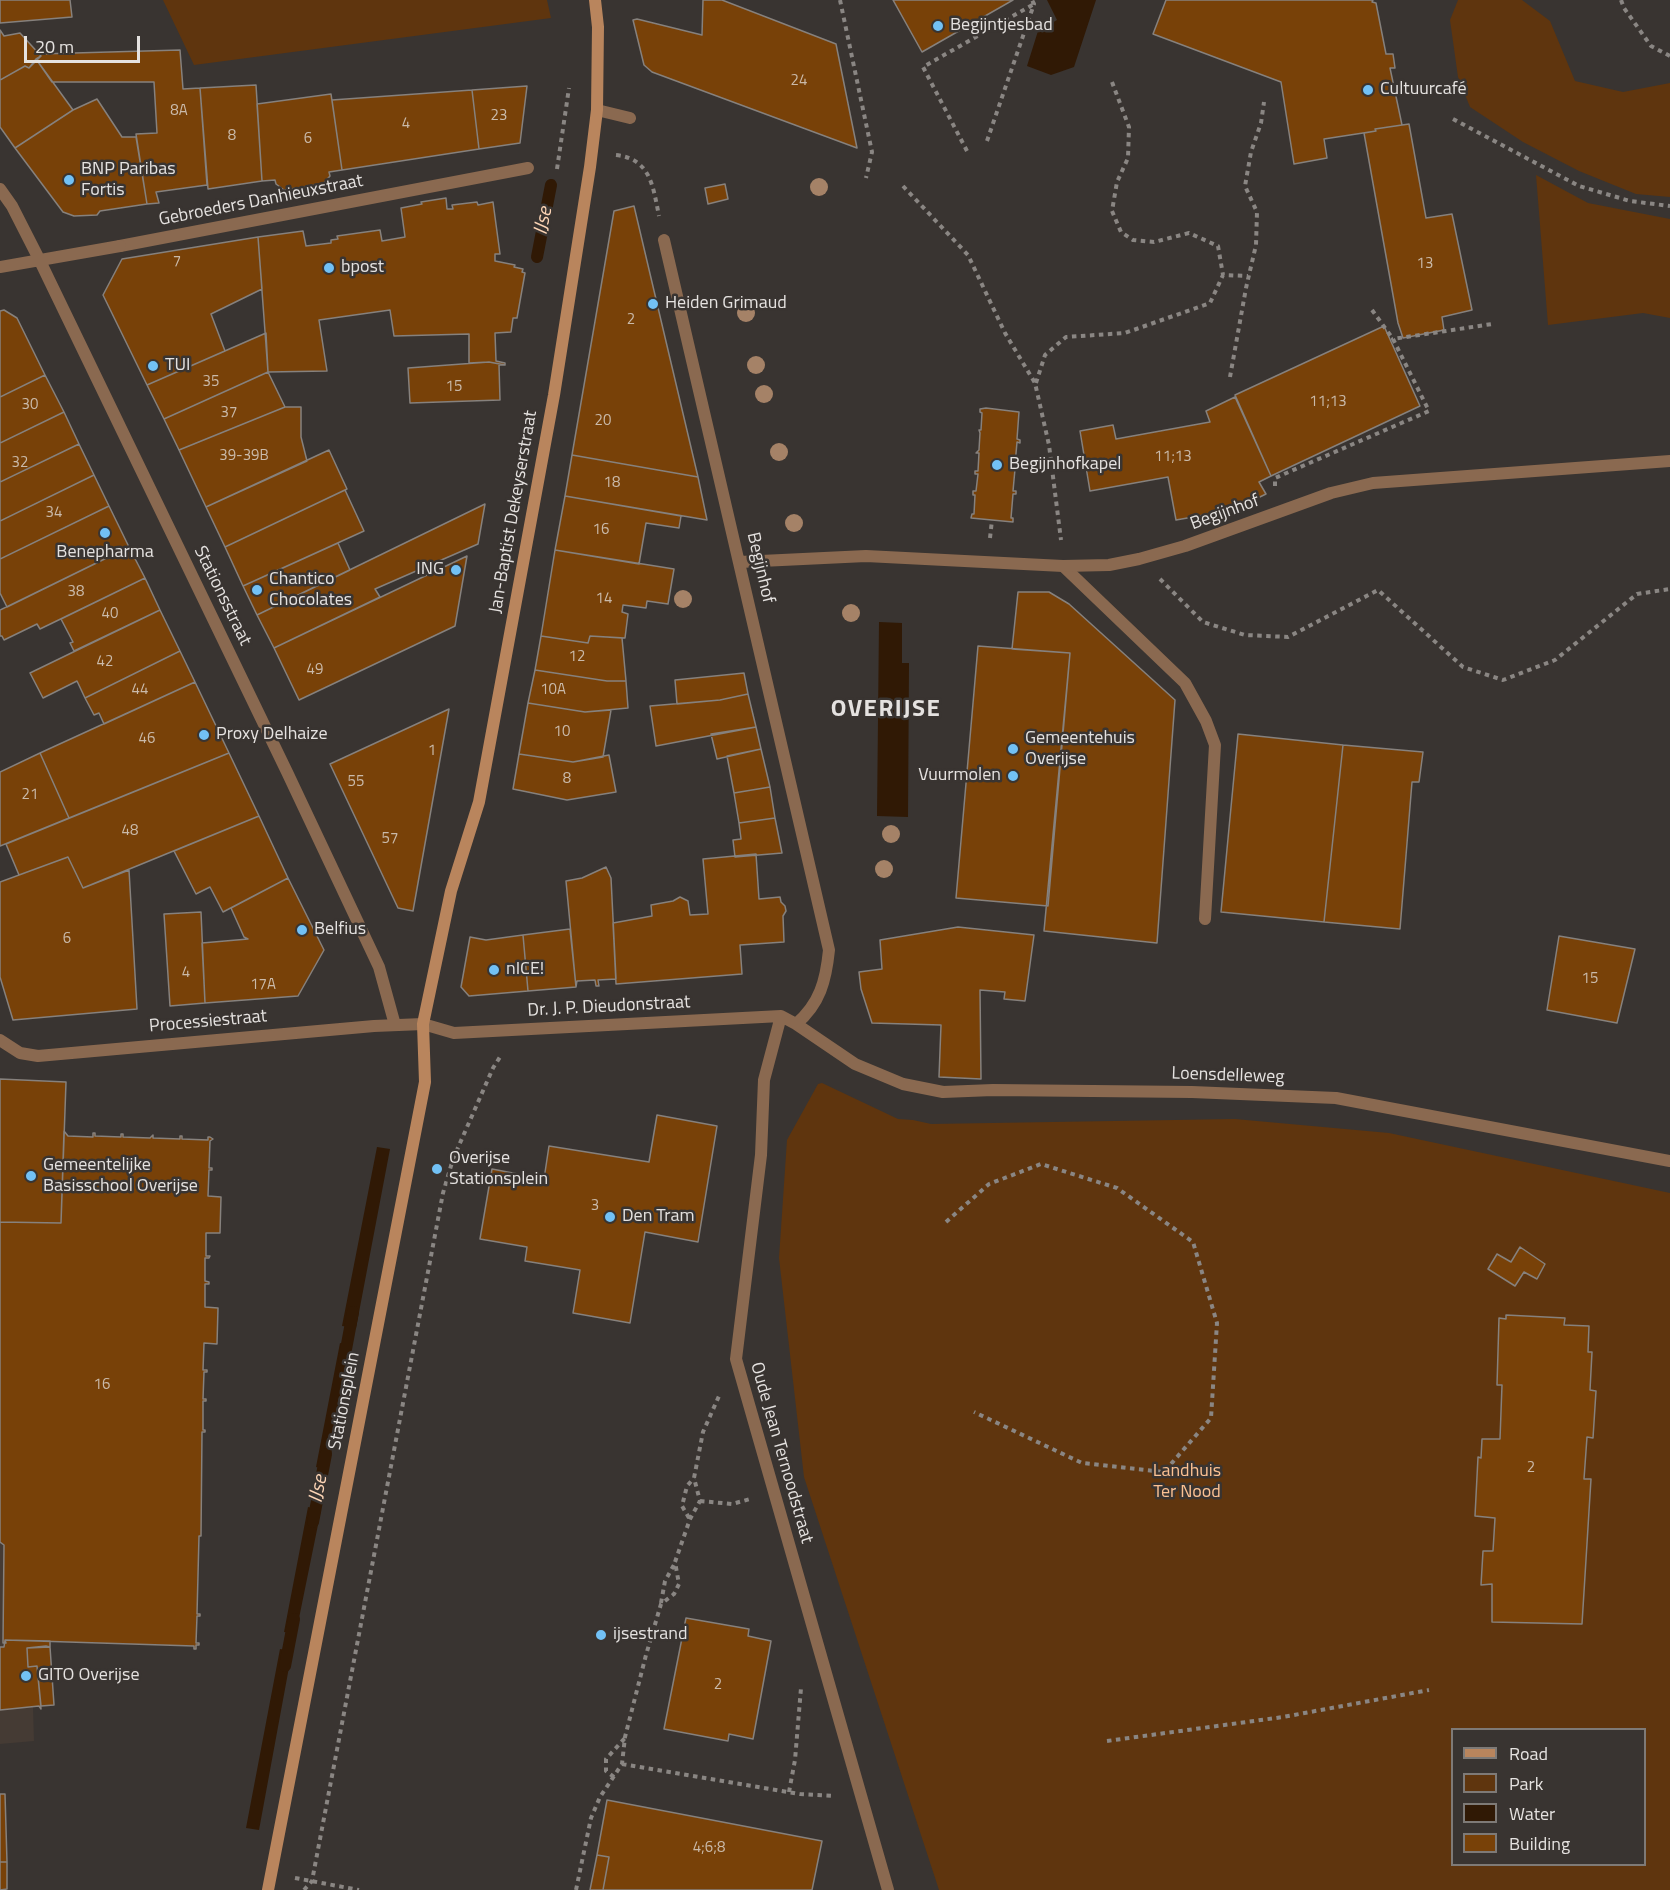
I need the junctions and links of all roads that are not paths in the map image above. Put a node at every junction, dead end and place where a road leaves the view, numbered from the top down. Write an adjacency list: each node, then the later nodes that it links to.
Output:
1 (595, 0): 2 (main road, Jan-Baptist Dekeyserstraat)
2 (597, 110): 3 (street); 14 (main road, Jan-Baptist Dekeyserstraat)
3 (630, 118)
4 (528, 168): 7 (street, Gebroeders Danhieuxstraat)
5 (0, 189): 7 (street, Stationsstraat)
6 (664, 240): 10 (street, Begijnhof)
7 (40, 261): 8 (street, Gebroeders Danhieuxstraat); 16 (street, Stationsstraat)
8 (0, 267)
9 (1670, 461): 11 (street, Begijnhof)
10 (740, 562): 11 (street, Begijnhof); 15 (street, Begijnhof)
11 (1063, 566): 12 (street)
12 (1205, 919)
13 (781, 1016): 14 (street, Dr. J. P. Dieudonstraat); 15 (street); 20 (street, Oude Jean Ternoodstraat)
14 (423, 1024): 16 (street, Processiestraat); 19 (main road, Stationsplein)
15 (796, 1024): 18 (street, Loensdelleweg)
16 (396, 1025): 17 (street, Processiestraat)
17 (3, 1047)
18 (1670, 1161)
19 (268, 1890)
20 (888, 1890)

